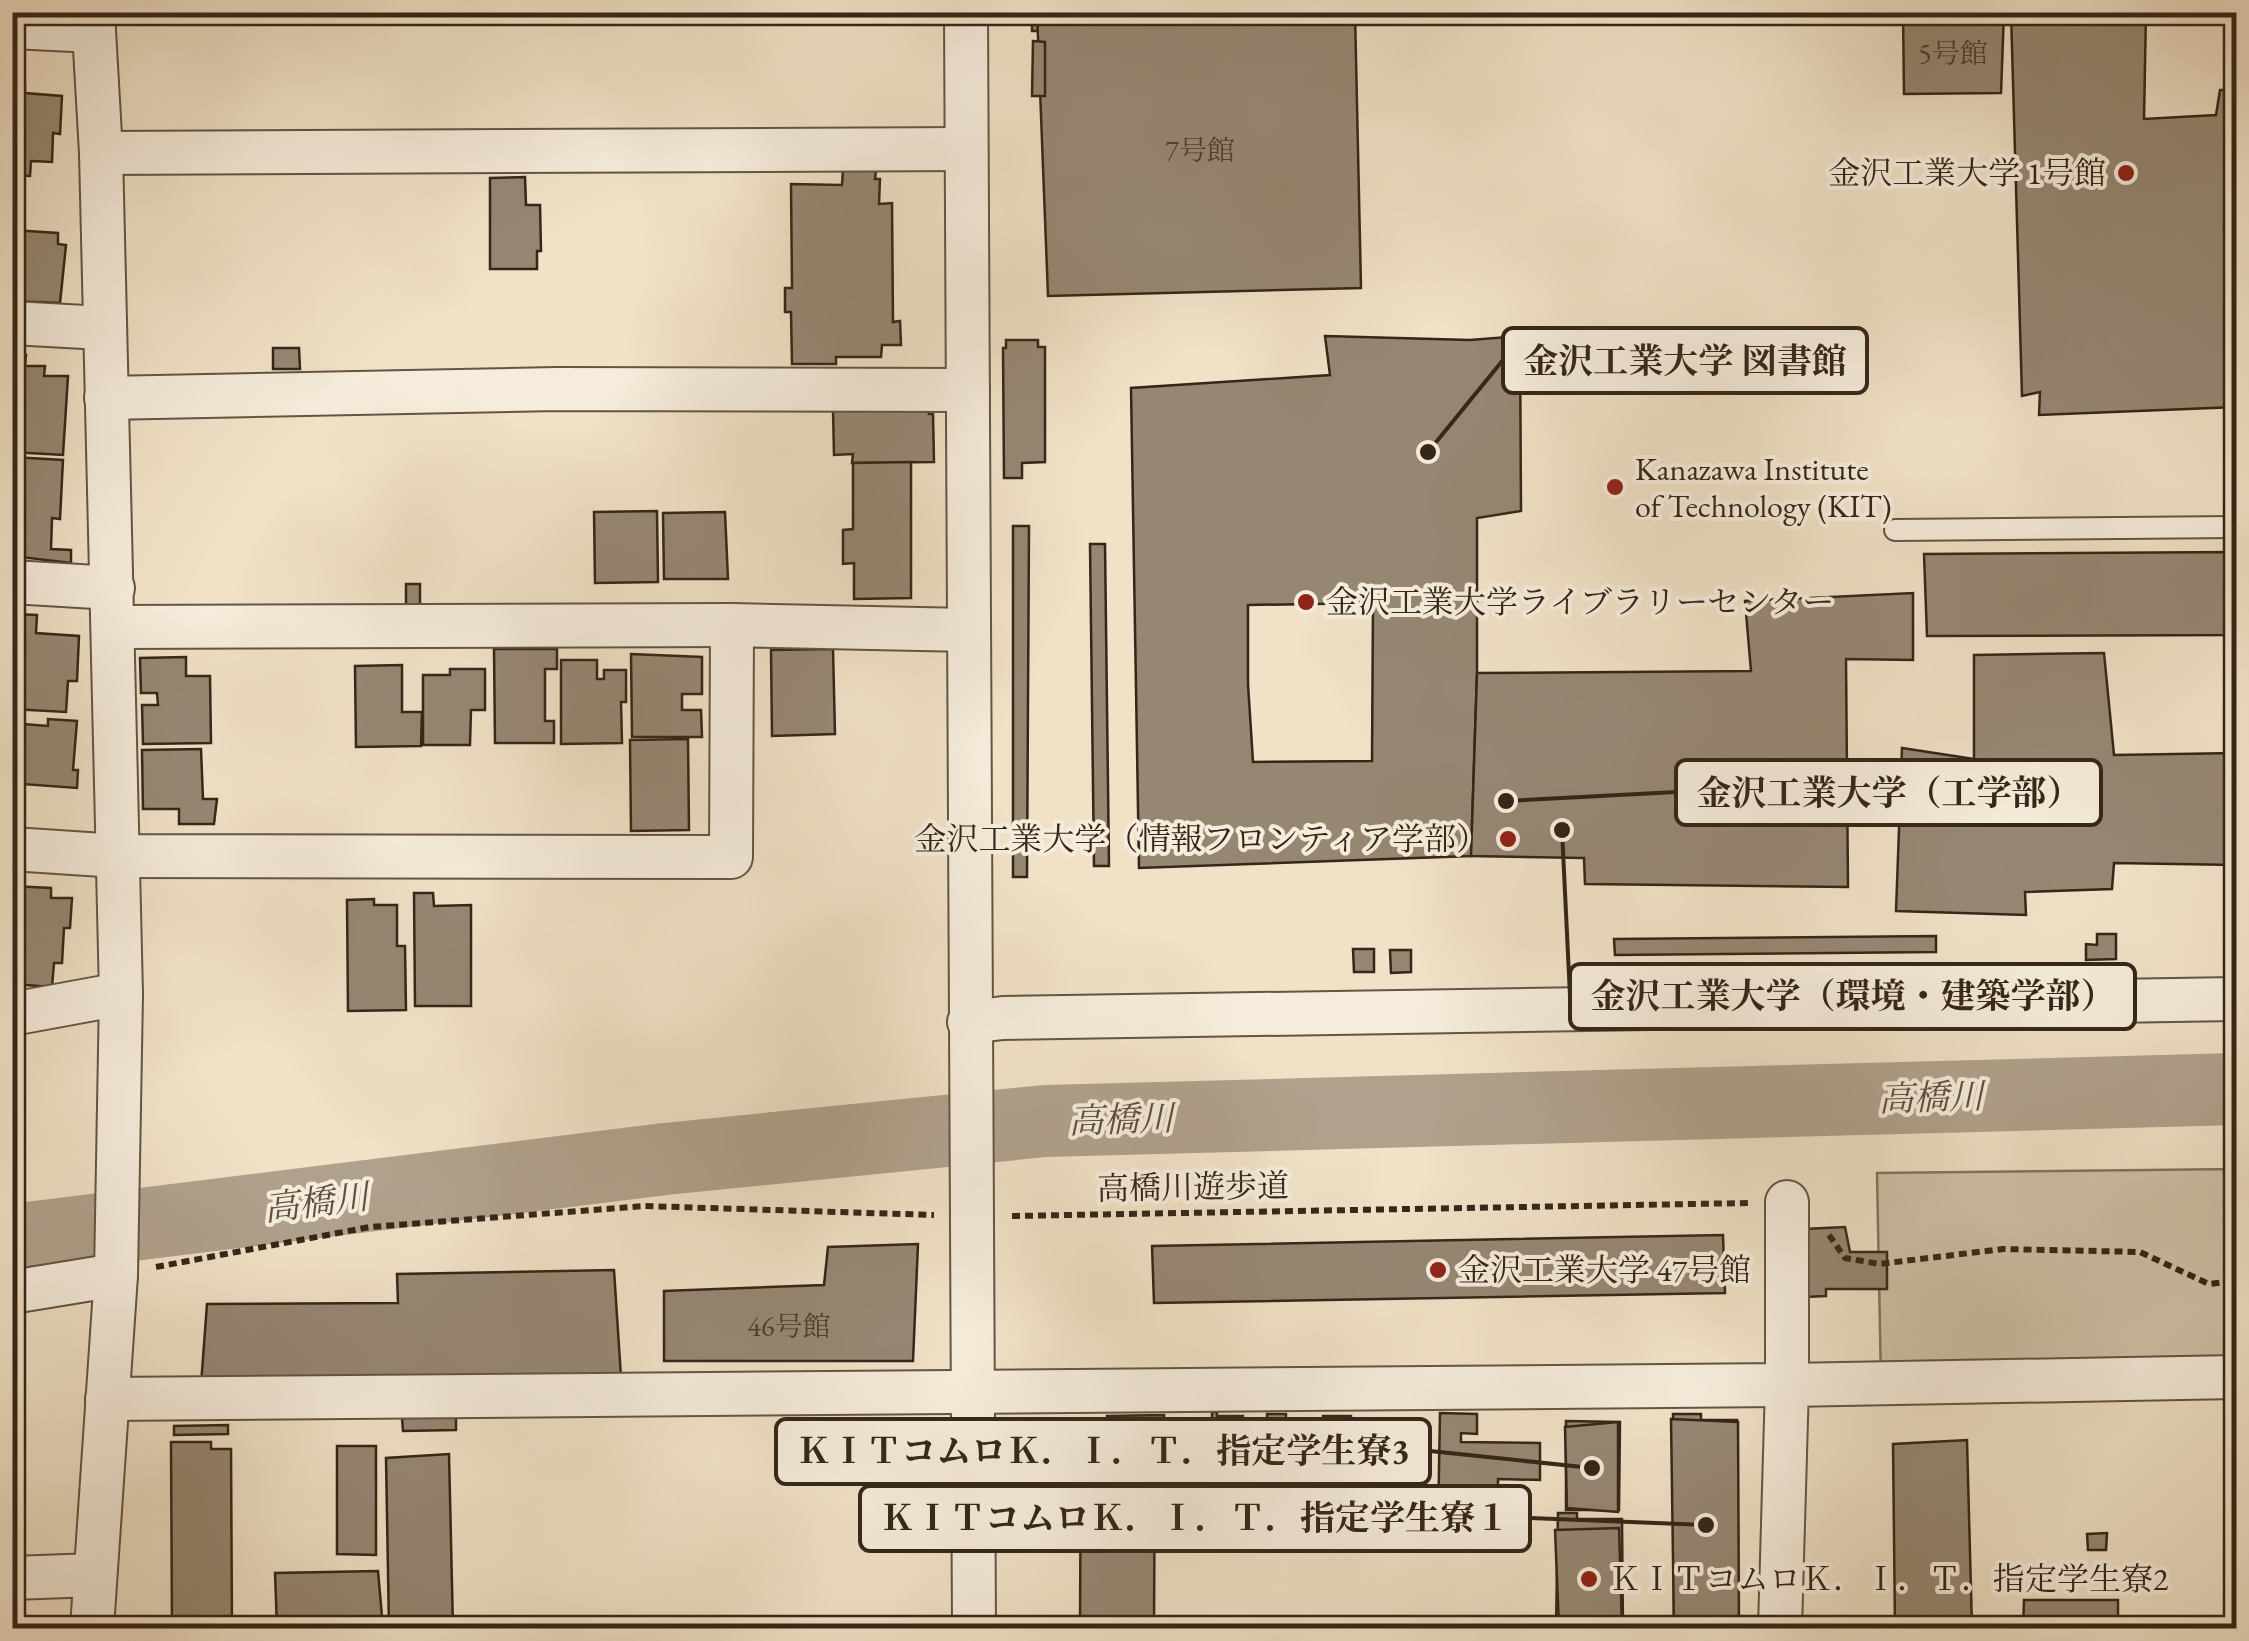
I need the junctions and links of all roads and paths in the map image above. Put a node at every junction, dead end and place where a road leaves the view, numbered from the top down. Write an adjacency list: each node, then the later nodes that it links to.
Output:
1 (966, 12): 4 (street)
2 (94, 22): 3 (street); 5 (street)
3 (12, 28)
4 (966, 149): 5 (street); 8 (street)
5 (101, 153): 7 (street)
6 (12, 323): 7 (street)
7 (103, 328): 9 (street)
8 (968, 390): 9 (street); 15 (street)
9 (106, 398): 13 (street)
10 (2236, 527): 11 (lane)
11 (1894, 530)
12 (12, 582): 13 (street)
13 (114, 607): 14 (street); 17 (street)
14 (732, 625): 15 (street); 17 (street)
15 (969, 630): 21 (street)
16 (12, 849): 17 (street)
17 (118, 856): 18 (street)
18 (121, 994): 20 (street); 24 (street)
19 (2236, 999): 21 (street)
20 (12, 1014)
21 (969, 1022): 23 (street)
22 (1787, 1202): 23 (path, 高橋川遊歩道); 25 (path); 28 (street)
23 (972, 1206): 24 (path, 高橋川遊歩道); 29 (street)
24 (116, 1275): 26 (street); 30 (street)
25 (2236, 1281)
26 (12, 1292)
27 (2236, 1377): 28 (street)
28 (1787, 1385): 29 (street); 35 (street)
29 (973, 1393): 30 (street); 34 (street)
30 (107, 1399): 31 (street)
31 (95, 1575): 32 (street); 33 (street)
32 (12, 1578)
33 (92, 1628)
34 (974, 1628)
35 (1780, 1628)

